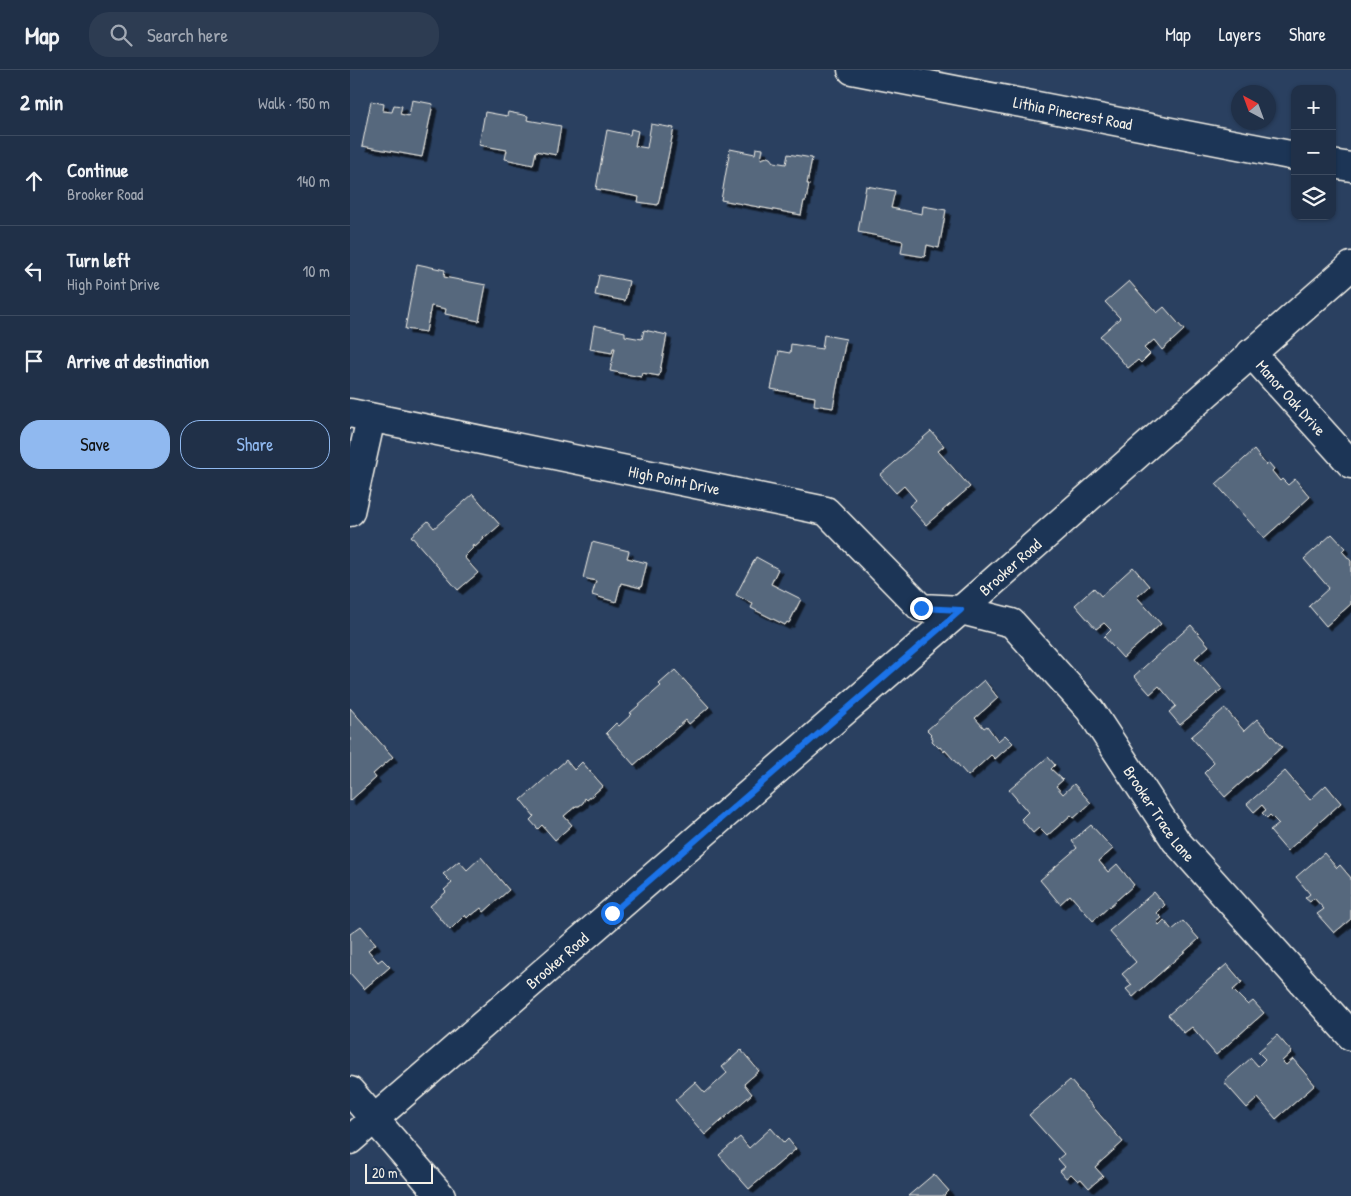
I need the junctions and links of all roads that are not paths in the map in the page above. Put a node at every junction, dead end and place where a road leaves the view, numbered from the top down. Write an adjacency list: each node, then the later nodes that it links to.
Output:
1 (852, 70): 2 (street, Lithia Pinecrest Road)
2 (1291, 155)
3 (1336, 165): 4 (street)
4 (1351, 167)
5 (1351, 266): 6 (street, Brooker Road)
6 (1251, 353): 8 (street, Manor Oak Drive); 10 (street, Brooker Road)
7 (361, 415): 9 (street); 10 (street, High Point Drive)
8 (1351, 464)
9 (350, 512)
10 (961, 610): 11 (street, Brooker Trace Lane); 13 (street, Brooker Road)
11 (1351, 1036)
12 (350, 1091): 13 (street)
13 (374, 1119): 14 (street, Brooker Road); 15 (street)
14 (350, 1140)
15 (441, 1196)

